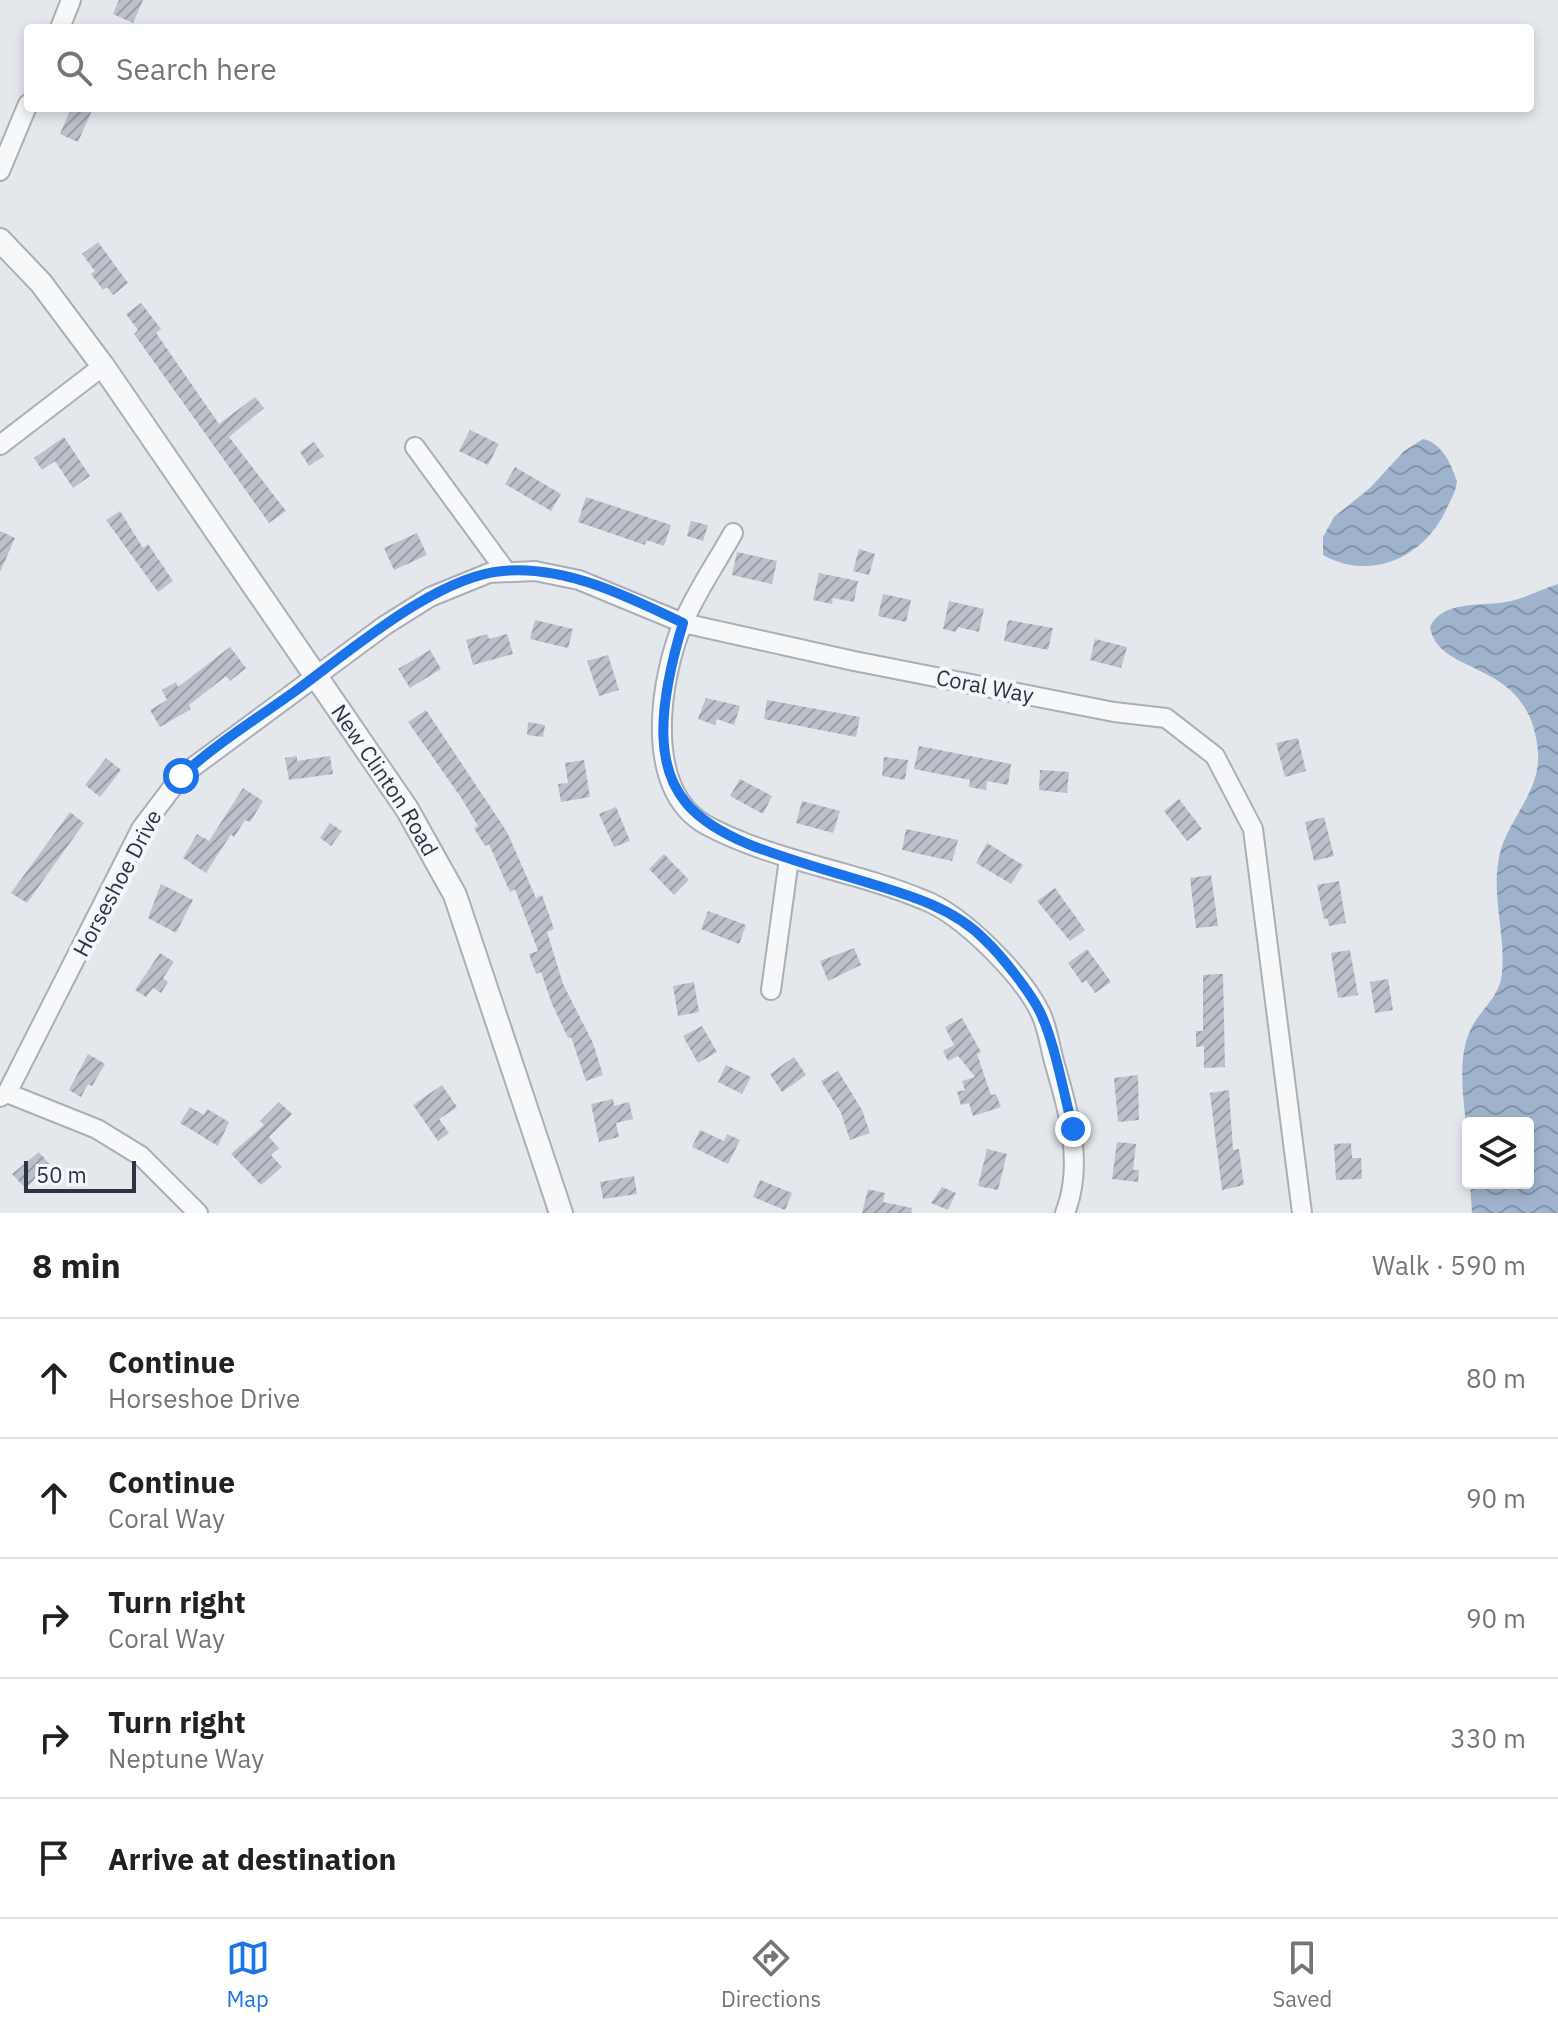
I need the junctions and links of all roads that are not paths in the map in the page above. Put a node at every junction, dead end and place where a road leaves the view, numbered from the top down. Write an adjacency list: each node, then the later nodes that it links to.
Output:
1 (71, 0): 2 (street)
2 (62, 24)
3 (25, 112): 4 (street)
4 (0, 171)
5 (0, 240): 6 (street, New Clinton Road)
6 (103, 366): 7 (street); 12 (street, New Clinton Road)
7 (0, 445)
8 (415, 447): 10 (street)
9 (733, 533): 11 (street)
10 (505, 570): 11 (street, Coral Way); 12 (street, Coral Way)
11 (683, 623): 13 (street); 19 (street, Coral Way)
12 (315, 676): 15 (street, Horseshoe Drive); 17 (street, New Clinton Road)
13 (789, 859): 14 (street); 18 (street)
14 (771, 990)
15 (3, 1095): 16 (street)
16 (198, 1213)
17 (561, 1213)
18 (1065, 1213)
19 (1302, 1213)

